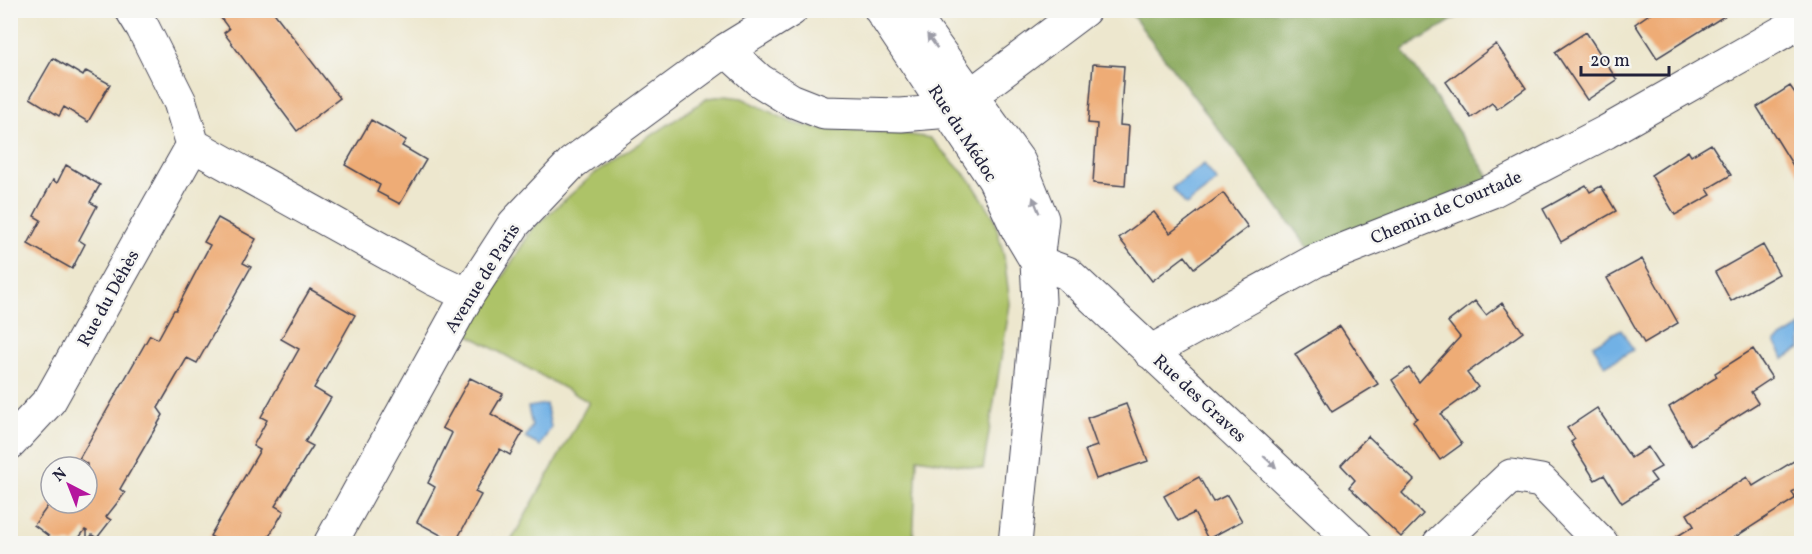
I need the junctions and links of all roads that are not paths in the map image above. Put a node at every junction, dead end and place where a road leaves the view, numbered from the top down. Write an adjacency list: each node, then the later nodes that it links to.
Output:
1 (132, 10): 9 (street)
2 (791, 10): 7 (street, Avenue de Paris)
3 (881, 10): 8 (street, Rue du Médoc)
4 (909, 10): 8 (street, Rue du Médoc, one-way to 4)
5 (1084, 10): 8 (street)
6 (1802, 21): 12 (street, Chemin de Courtade)
7 (726, 50): 8 (street); 11 (street, Avenue de Paris)
8 (961, 103): 10 (street, Rue du Médoc)
9 (193, 145): 11 (street); 13 (street, Rue du Déhès)
10 (1037, 262): 12 (street, Rue des Graves); 15 (street, Rue du Médoc)
11 (468, 295): 14 (street, Avenue de Paris)
12 (1150, 352): 16 (street, Rue des Graves, one-way to 16)
13 (10, 443)
14 (330, 543)
15 (1015, 543)
16 (1356, 543)
17 (1439, 543): 18 (street)
18 (1602, 543)

